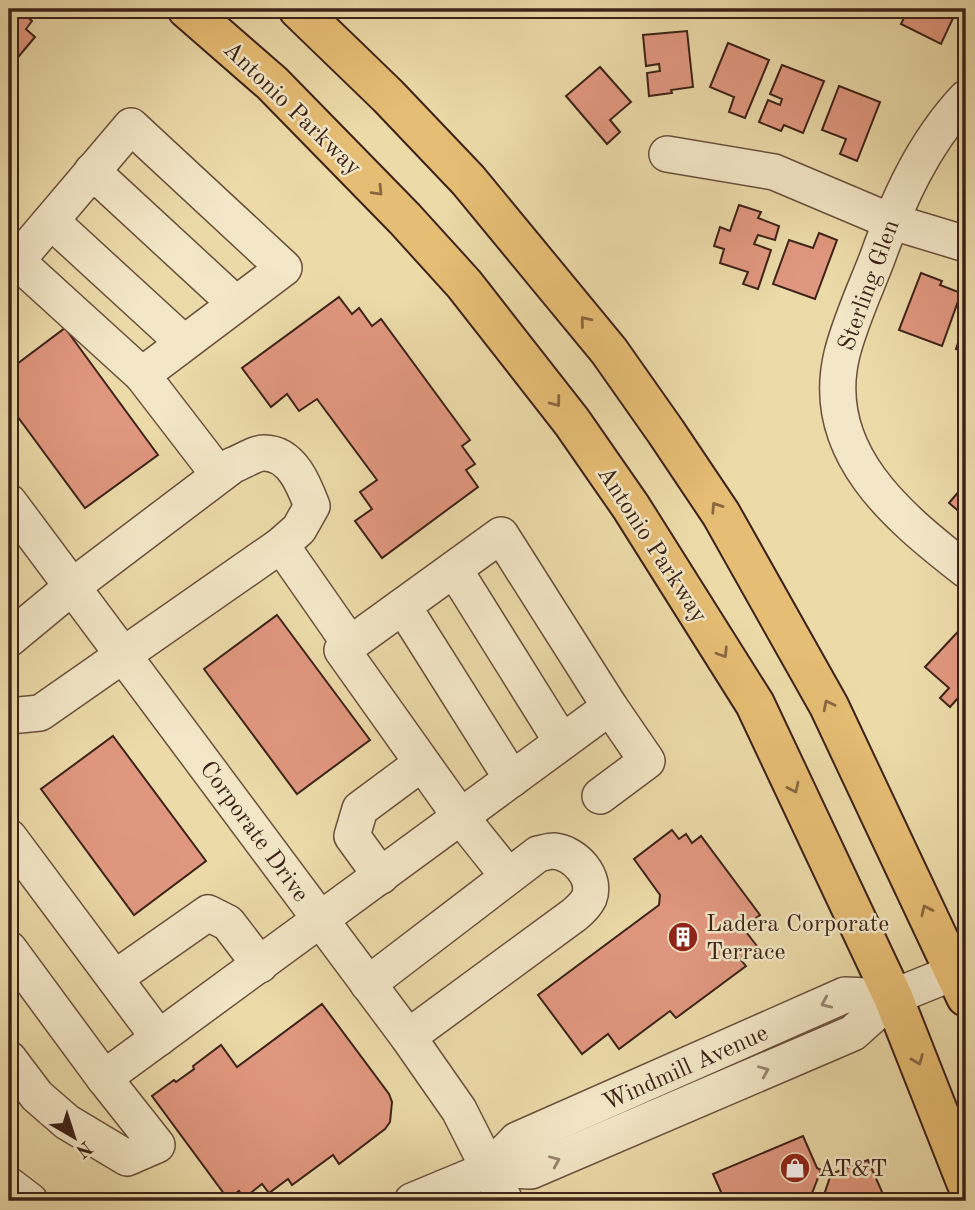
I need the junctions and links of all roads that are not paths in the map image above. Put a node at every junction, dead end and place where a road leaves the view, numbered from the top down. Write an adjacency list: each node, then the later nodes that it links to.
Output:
1 (187, 9): 39 (main road, Antonio Parkway, one-way to 39)
2 (298, 9): 36 (main road, one-way to 2)
3 (966, 98): 7 (street, Sterling Glen)
4 (667, 154): 7 (street)
5 (92, 171): 6 (street); 10 (street); 10 (street)
6 (51, 221): 9 (street); 11 (street)
7 (891, 221): 8 (street); 17 (street, Sterling Glen)
8 (966, 244)
9 (12, 262): 12 (street)
10 (236, 304): 11 (street)
11 (184, 344): 12 (street)
12 (142, 375): 13 (street)
13 (219, 475): 15 (street); 18 (street)
14 (9, 502): 18 (street, Corporate Drive)
15 (281, 545): 21 (street); 22 (street)
16 (454, 569): 19 (street); 23 (street); 25 (street)
17 (966, 570)
18 (73, 586): 20 (street); 22 (street, Corporate Drive)
19 (403, 606): 21 (street); 27 (street)
20 (9, 639)
21 (350, 644): 26 (street)
22 (125, 656): 24 (street); 33 (street, Corporate Drive)
23 (610, 707): 25 (street); 28 (street)
24 (9, 716)
25 (562, 742): 27 (street)
26 (422, 763): 29 (street); 31 (street)
27 (512, 779): 29 (street)
28 (600, 796)
29 (460, 816): 31 (street); 32 (street)
30 (9, 837): 37 (street)
31 (382, 876): 33 (street)
32 (508, 876): 38 (street); 40 (street)
33 (320, 920): 35 (street); 38 (street, Corporate Drive)
34 (9, 949): 43 (street)
35 (260, 965): 37 (street); 41 (street)
36 (963, 976): 39 (street, Windmill Avenue)
37 (115, 978): 41 (street)
38 (368, 984): 40 (street, Corporate Drive)
39 (892, 997): 44 (street, Windmill Avenue); 45 (main road, Antonio Parkway, one-way to 45)
40 (408, 1037): 44 (street, Corporate Drive)
41 (159, 1038): 43 (street)
42 (9, 1059): 43 (street)
43 (104, 1078)
44 (489, 1168): 48 (street, Windmill Avenue); 49 (street, Corporate Drive)
45 (966, 1182)
46 (9, 1185): 47 (street)
47 (30, 1201)
48 (412, 1201)
49 (505, 1201)

